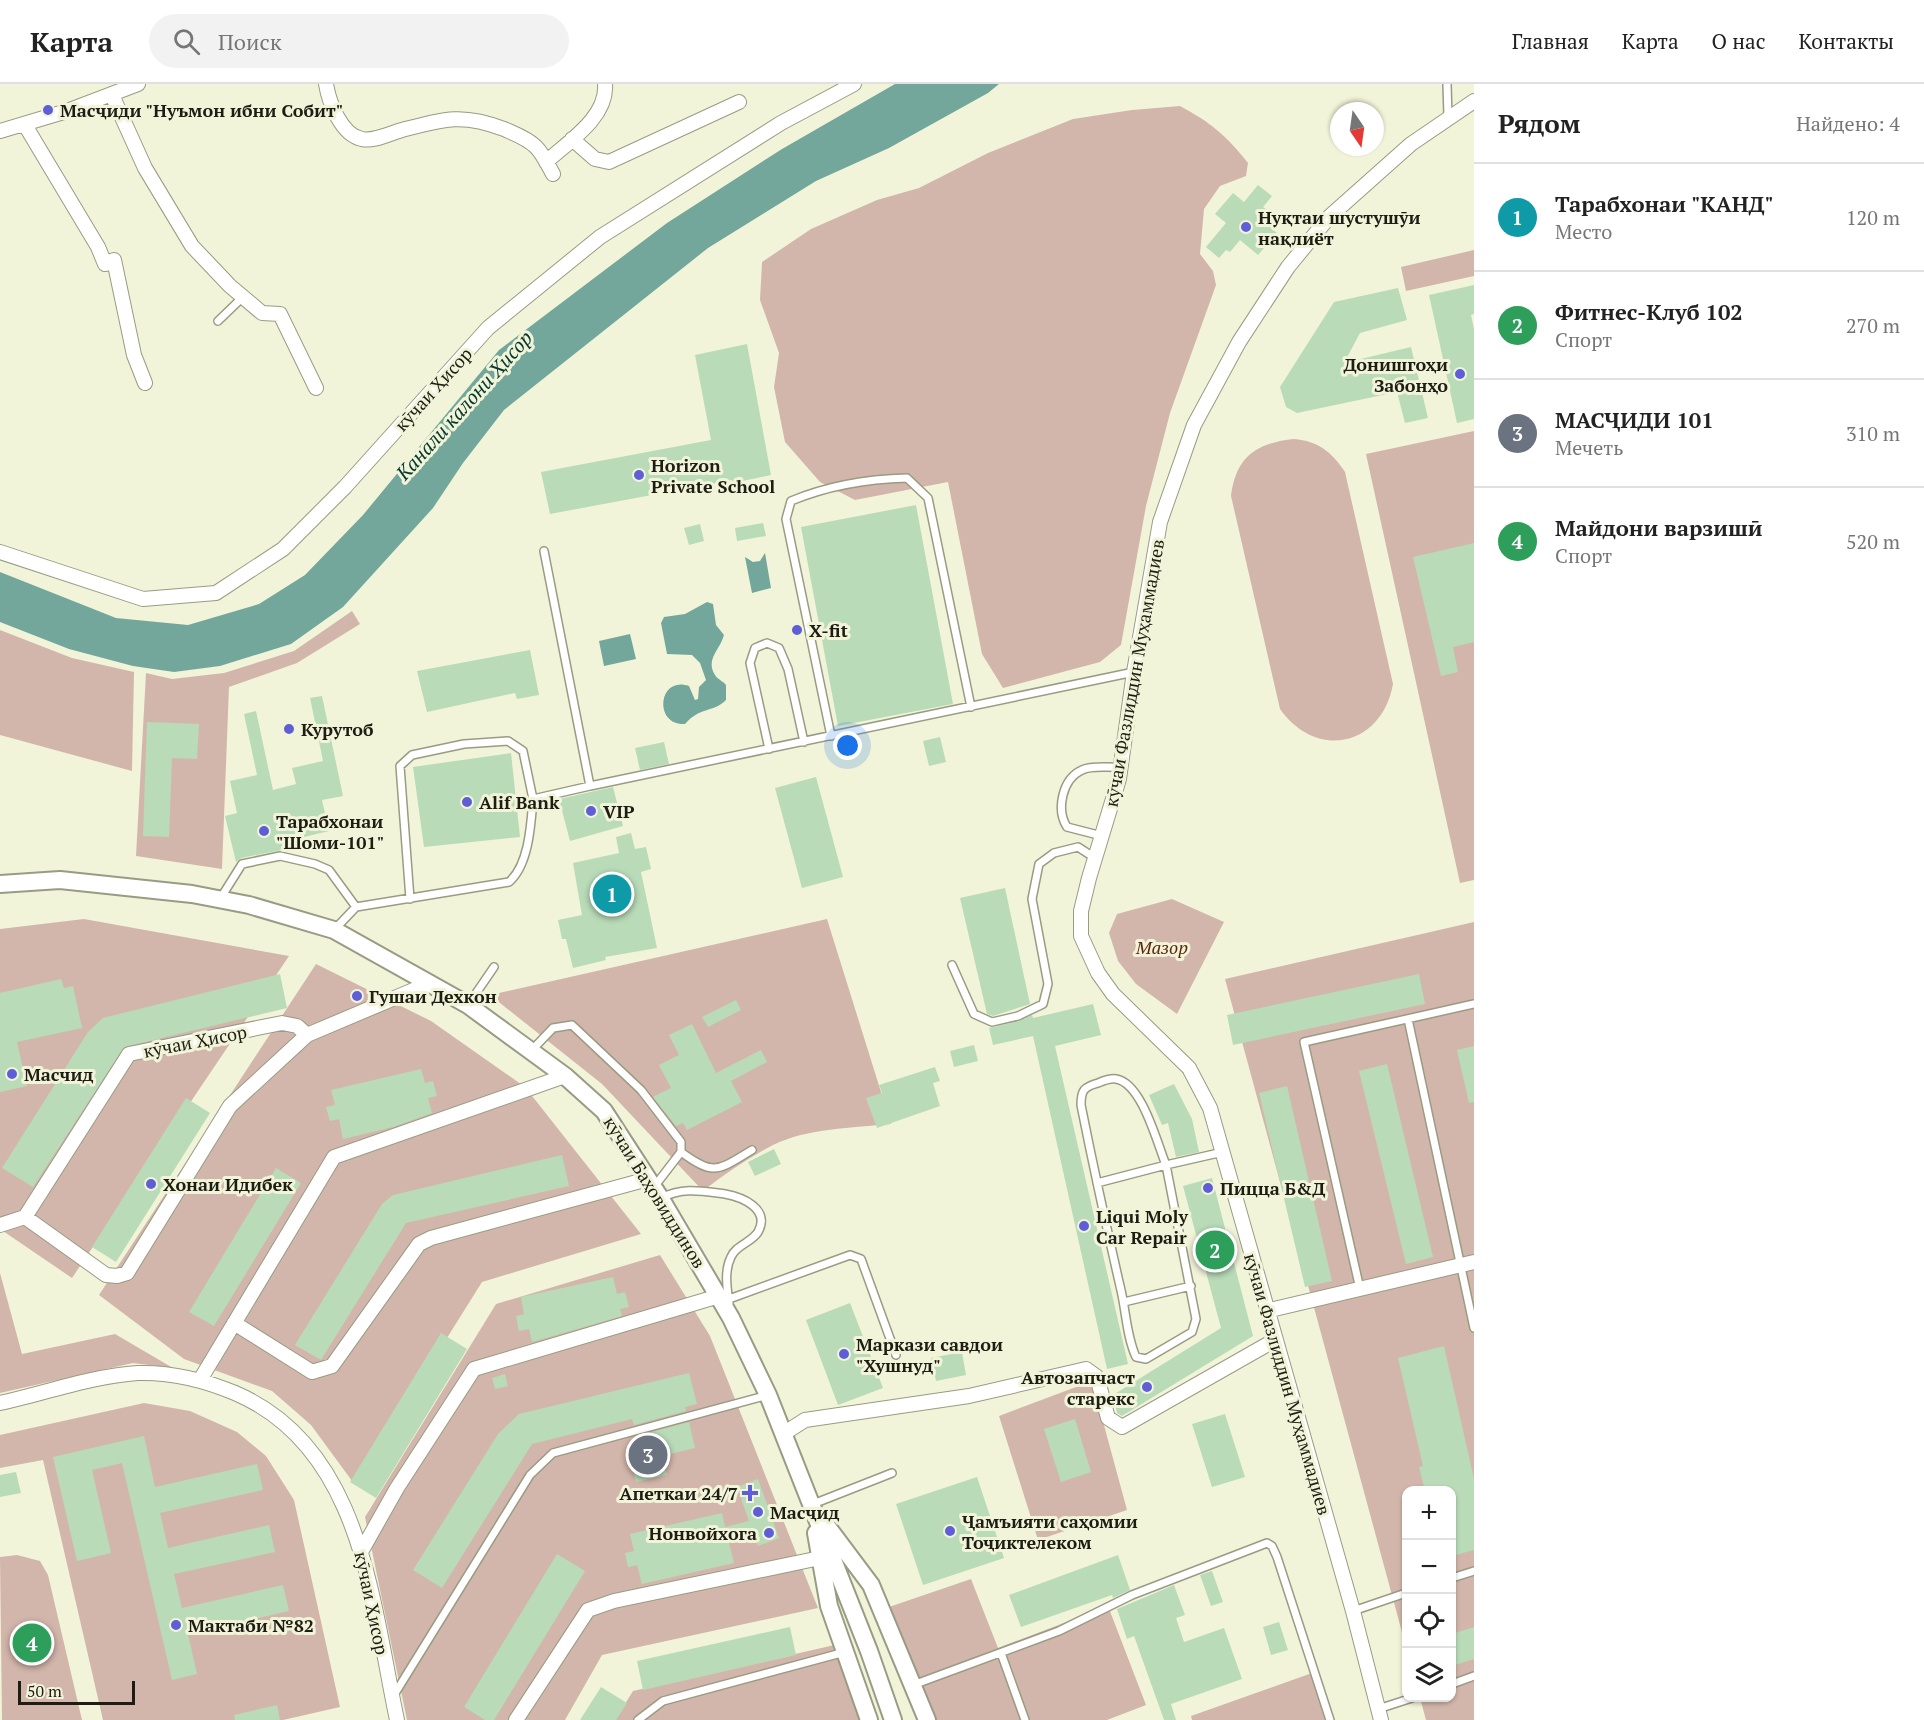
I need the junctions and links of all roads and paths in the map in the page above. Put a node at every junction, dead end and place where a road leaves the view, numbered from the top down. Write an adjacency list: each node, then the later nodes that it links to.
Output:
1 (138, 84): 6 (street)
2 (326, 84): 12 (street)
3 (605, 84): 12 (street)
4 (854, 84): 18 (street, кӯчаи Ҳисор)
5 (1447, 84): 9 (lane)
6 (112, 95): 10 (street); 13 (street)
7 (1474, 101): 9 (street, кӯчаи Фазлиддин Муҳаммадиев)
8 (739, 102): 12 (street)
9 (1448, 119): 19 (street, кӯчаи Фазлиддин Муҳаммадиев)
10 (25, 125): 11 (street); 15 (street)
11 (0, 131)
12 (572, 139)
13 (243, 297): 14 (lane); 16 (street)
14 (218, 321)
15 (145, 382)
16 (316, 388)
17 (544, 551): 25 (lane)
18 (0, 552)
19 (1134, 672): 20 (lane); 24 (street, кӯчаи Фазлиддин Муҳаммадиев)
20 (971, 707): 21 (lane); 21 (lane)
21 (831, 736): 22 (lane)
22 (804, 742): 23 (lane); 23 (lane)
23 (769, 750): 25 (lane)
24 (1120, 767): 27 (street, кӯчаи Фазлиддин Муҳаммадиев); 27 (lane)
25 (590, 786): 26 (lane)
26 (533, 799): 30 (lane); 30 (lane)
27 (1102, 836): 28 (street, кӯчаи Фазлиддин Муҳаммадиев)
28 (1095, 858): 34 (lane); 45 (street, кӯчаи Фазлиддин Муҳаммадиев)
29 (0, 884): 31 (street, кӯчаи Баҳовиддинов)
30 (410, 899): 32 (lane)
31 (220, 900): 32 (lane); 33 (street, кӯчаи Баҳовиддинов)
32 (356, 907): 33 (lane)
33 (334, 930): 36 (street, кӯчаи Баҳовиддинов)
34 (952, 965)
35 (494, 967): 38 (lane)
36 (429, 983): 38 (street, кӯчаи Баҳовиддинов); 40 (street)
37 (1474, 1004): 39 (lane)
38 (468, 1005): 41 (street, кӯчаи Баҳовиддинов)
39 (1408, 1019): 52 (lane); 54 (lane)
40 (307, 1035): 49 (street, кӯчаи Ҳисор); 49 (street)
41 (532, 1050): 42 (street, кӯчаи Баҳовиддинов); 44 (lane)
42 (565, 1076): 48 (street, кӯчаи Баҳовиддинов); 58 (street)
43 (752, 1150): 44 (lane)
44 (681, 1152): 48 (lane)
45 (1224, 1152): 46 (lane); 57 (street, кӯчаи Фазлиддин Муҳаммадиев)
46 (1166, 1165): 47 (lane); 47 (lane); 53 (lane)
47 (1097, 1183): 56 (lane)
48 (654, 1188): 55 (street, кӯчаи Баҳовиддинов); 55 (lane); 58 (street)
49 (25, 1217): 50 (street)
50 (0, 1225)
51 (1474, 1262): 52 (street)
52 (1460, 1265): 54 (street); 59 (lane)
53 (1191, 1286): 56 (lane); 56 (lane)
54 (1360, 1288): 57 (street)
55 (724, 1298): 61 (lane); 63 (street, кӯчаи Баҳовиддинов); 68 (street)
56 (1124, 1302)
57 (1266, 1311): 60 (street, кӯчаи Фазлиддин Муҳаммадиев)
58 (234, 1323): 62 (street)
59 (1474, 1328)
60 (1275, 1340): 65 (street); 73 (street, кӯчаи Фазлиддин Муҳаммадиев)
61 (896, 1355)
62 (200, 1380): 64 (street, кӯчаи Ҳисор); 68 (street, кӯчаи Ҳисор)
63 (768, 1395): 65 (street, кӯчаи Баҳовиддинов); 79 (lane)
64 (0, 1403)
65 (783, 1434): 67 (street, кӯчаи Баҳовиддинов)
66 (892, 1473): 67 (lane)
67 (811, 1505): 69 (street); 78 (street); 86 (street, кӯчаи Баҳовиддинов)
68 (362, 1550): 79 (street, кӯчаи Ҳисор)
69 (820, 1558): 74 (street); 83 (street)
70 (1474, 1571): 71 (lane)
71 (1456, 1577)
72 (1404, 1594): 73 (lane)
73 (1353, 1611): 81 (street, кӯчаи Фазлиддин Муҳаммадиев)
74 (845, 1652): 84 (lane); 85 (street)
75 (1001, 1653): 78 (lane); 88 (lane); 89 (lane)
76 (1474, 1676): 77 (lane)
77 (1456, 1683)
78 (913, 1685): 87 (street)
79 (392, 1698): 82 (street, кӯчаи Ҳисор)
80 (1404, 1702): 81 (lane)
81 (1380, 1715)
82 (397, 1720)
83 (516, 1720)
84 (638, 1720)
85 (869, 1720)
86 (893, 1720)
87 (927, 1720)
88 (1025, 1720)
89 (1330, 1720)

